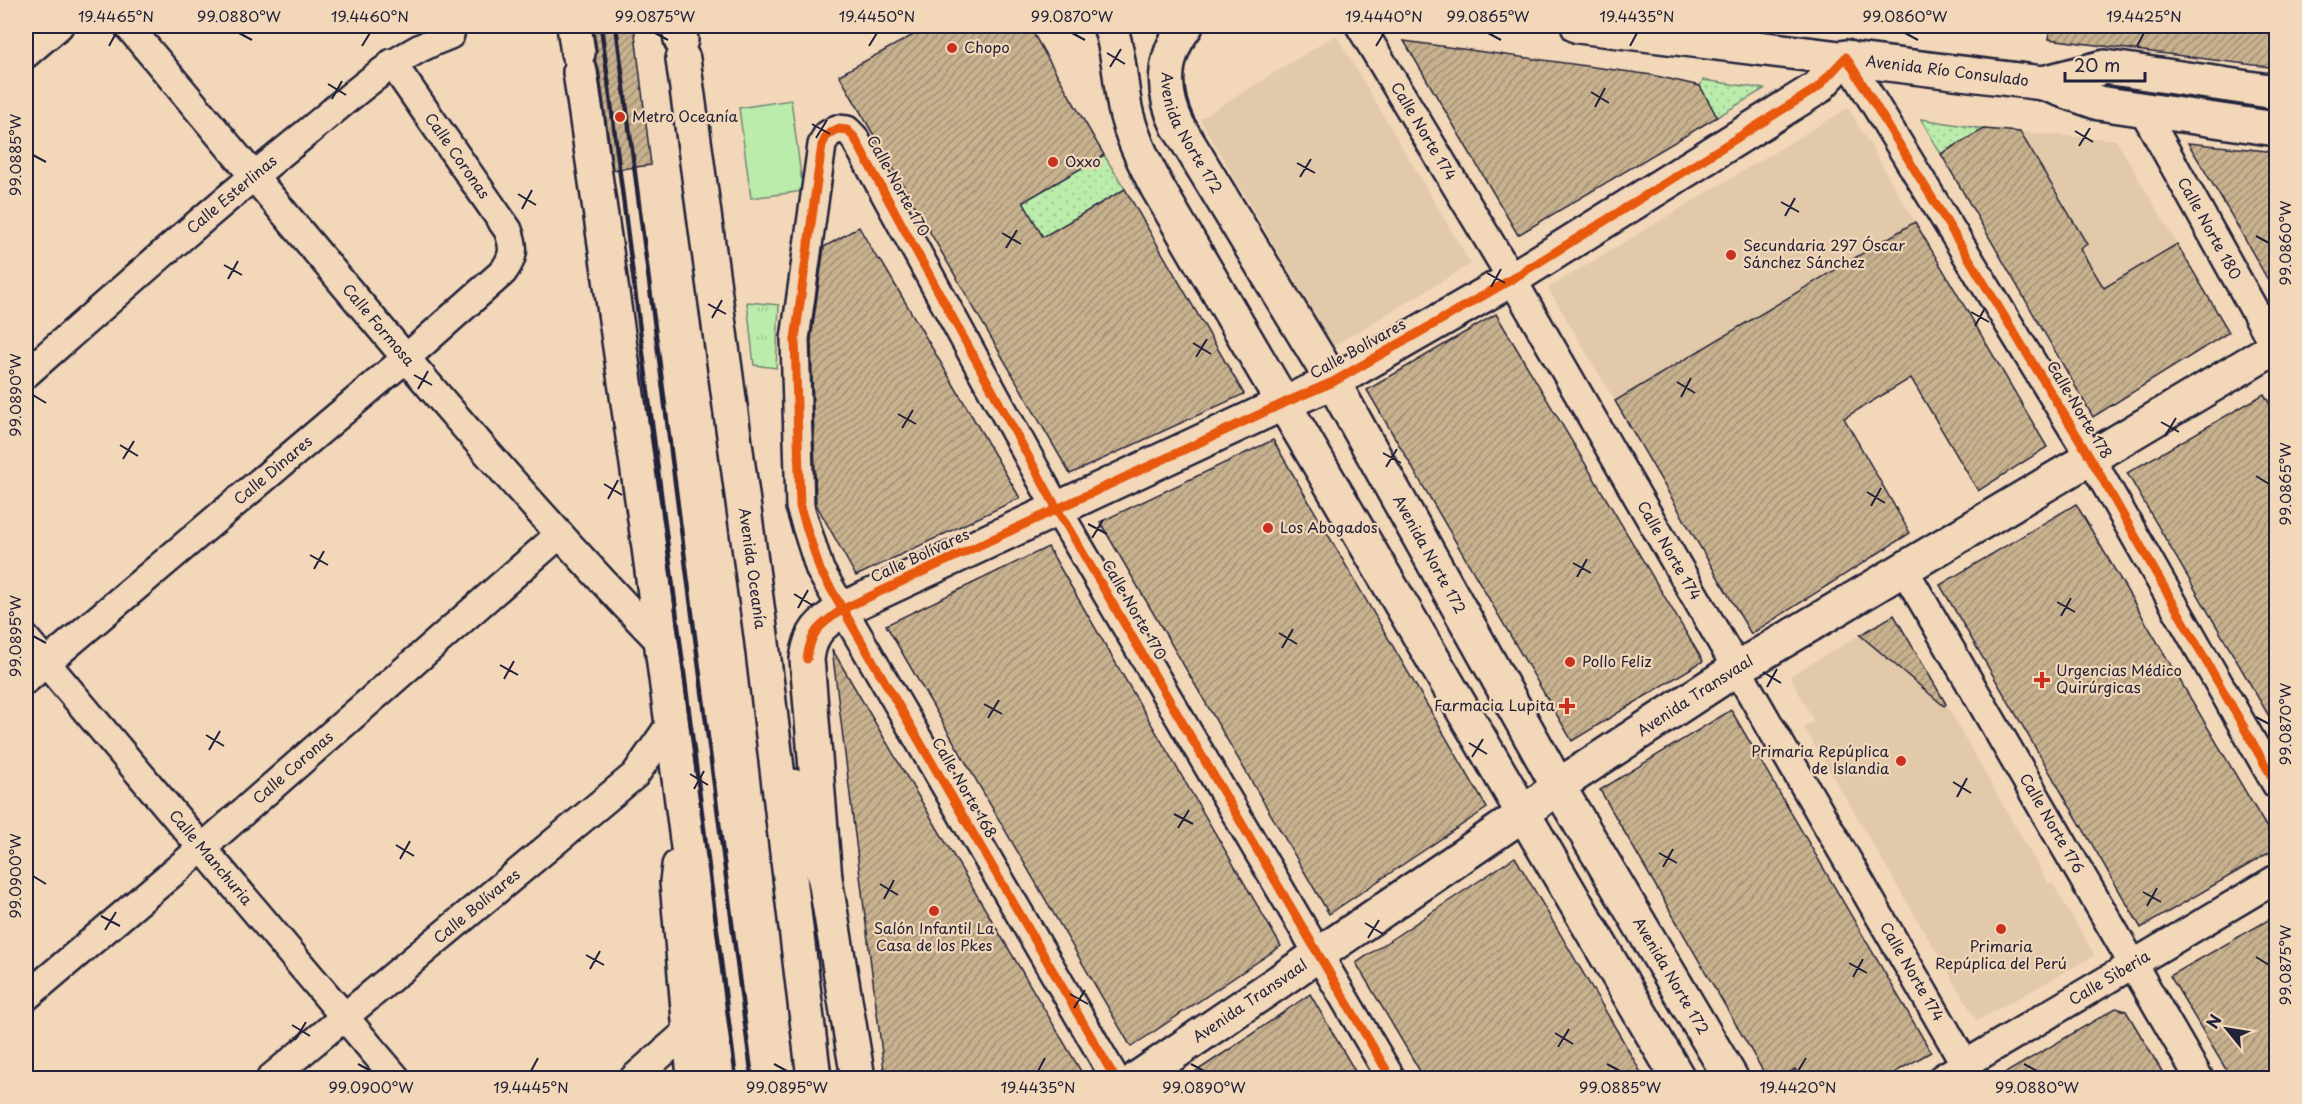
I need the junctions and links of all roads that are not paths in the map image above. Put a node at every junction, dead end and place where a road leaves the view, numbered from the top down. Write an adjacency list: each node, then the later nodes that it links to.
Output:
1 (59, 26): 10 (street)
2 (128, 26): 18 (street, Calle Formosa)
3 (1110, 26): 25 (main road)
4 (1186, 26): 24 (main road, Avenida Norte 172)
5 (1360, 26): 20 (street, Calle Norte 174)
6 (1578, 26): 11 (main road, Avenida Río Consulado)
7 (450, 35): 12 (street, Calle Esterlinas)
8 (681, 41): 37 (main road, Avenida Oceanía)
9 (577, 50): 32 (main road)
10 (26, 54)
11 (1846, 57): 13 (main road, Avenida Río Consulado); 20 (main road, Calle Bolívares); 26 (street, Calle Norte 178)
12 (392, 63): 18 (street, Calle Esterlinas); 19 (street, Calle Coronas)
13 (2043, 83): 14 (main road); 15 (main road, Avenida Río Consulado)
14 (2277, 92)
15 (2142, 108): 17 (main road, Avenida Río Consulado); 21 (street, Calle Norte 180)
16 (837, 129): 27 (street, Calle Norte 170); 30 (street, Calle Norte 168)
17 (2277, 129)
18 (254, 175): 22 (street, Calle Formosa); 23 (street, Calle Esterlinas)
19 (514, 252): 22 (street, Calle Dinares)
20 (1512, 279): 24 (main road, Calle Bolívares); 34 (street, Calle Norte 174)
21 (2276, 348): 26 (main road, Avenida Transvaal)
22 (405, 358): 28 (street, Calle Formosa); 33 (street, Calle Dinares)
23 (26, 374)
24 (1333, 382): 25 (main road, Calle Bolívares); 39 (main road, Avenida Norte 172)
25 (1284, 403): 27 (main road, Calle Bolívares); 40 (main road)
26 (2090, 456): 29 (main road, Avenida Transvaal); 38 (street, Calle Norte 178)
27 (1057, 509): 30 (main road, Calle Bolívares); 45 (street, Calle Norte 170)
28 (559, 535): 32 (street, Calle Formosa); 42 (street, Calle Coronas)
29 (1905, 571): 34 (main road, Avenida Transvaal); 46 (street, Calle Norte 176)
30 (843, 609): 43 (main road, Calle Bolívares); 58 (street, Calle Norte 168)
31 (26, 639): 33 (street, Calle Manchuria)
32 (662, 644): 36 (main road)
33 (46, 663): 35 (street, Calle Dinares); 42 (street, Calle Manchuria)
34 (1736, 669): 39 (main road, Avenida Transvaal); 50 (street, Calle Norte 174)
35 (26, 680)
36 (672, 722): 41 (main road); 48 (street, Calle Bolívares)
37 (772, 731): 43 (main road); 56 (main road, Avenida Oceanía)
38 (2277, 784)
39 (1558, 786): 40 (main road, Avenida Transvaal); 62 (main road, Avenida Norte 172)
40 (1522, 815): 45 (main road, Avenida Transvaal); 61 (main road)
41 (684, 816): 49 (main road); 55 (main road)
42 (202, 848): 47 (street, Calle Coronas); 48 (street, Calle Manchuria)
43 (825, 879): 57 (main road)
44 (2277, 879): 46 (street, Calle Siberia)
45 (1318, 955): 59 (main road, Avenida Transvaal); 60 (street, Calle Norte 170)
46 (2133, 966): 50 (street, Calle Siberia); 63 (street, Calle Norte 176)
47 (26, 997)
48 (343, 1017): 51 (street, Calle Bolívares); 52 (street, Calle Manchuria)
49 (688, 1031): 53 (street); 54 (main road)
50 (1960, 1074)
51 (271, 1078)
52 (396, 1078)
53 (634, 1078)
54 (693, 1078)
55 (718, 1078)
56 (814, 1078)
57 (858, 1078)
58 (1115, 1078)
59 (1138, 1078)
60 (1390, 1078)
61 (1678, 1078)
62 (1731, 1078)
63 (2199, 1078)

